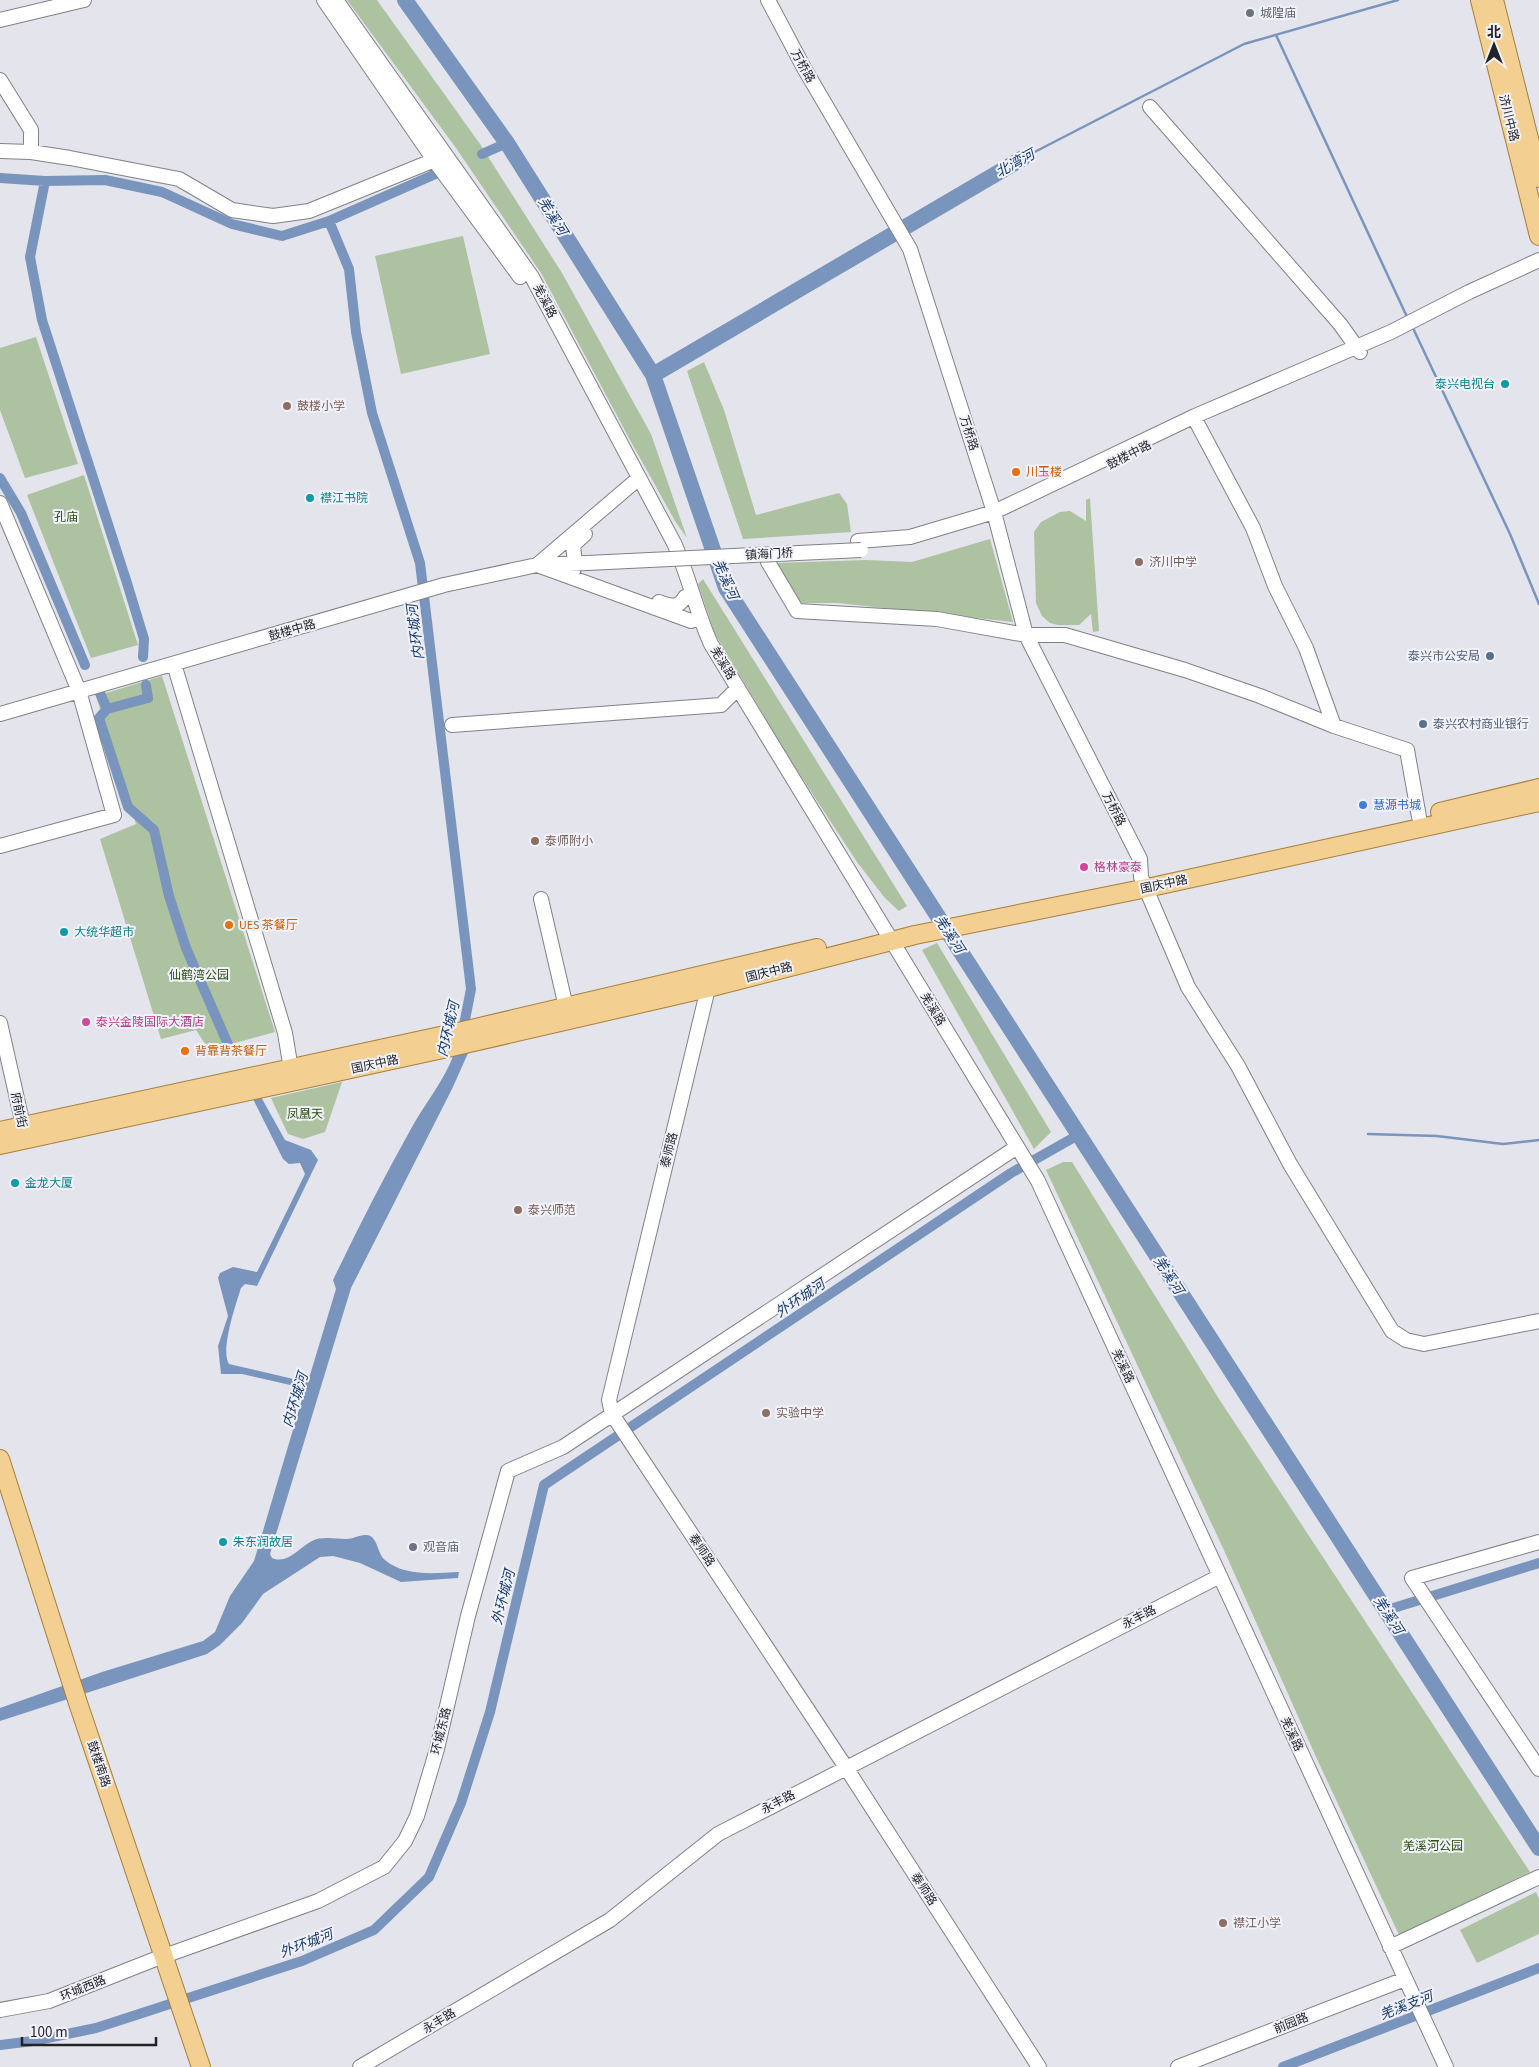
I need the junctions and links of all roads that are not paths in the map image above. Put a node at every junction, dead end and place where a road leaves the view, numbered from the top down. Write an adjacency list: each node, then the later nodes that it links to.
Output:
1 (84, 0): 7 (street)
2 (324, 0): 12 (street, 羌溪路)
3 (336, 0): 12 (street, 羌溪路)
4 (768, 0): 22 (street, 万桥路)
5 (1480, 0): 14 (main road, 济川中路)
6 (1494, 0): 13 (main road, 济川中路)
7 (0, 20)
8 (0, 80): 11 (street)
9 (1150, 107): 18 (street)
10 (0, 151): 11 (street)
11 (32, 152): 12 (street)
12 (440, 157): 20 (street, 羌溪路)
13 (1539, 178)
14 (1539, 236)
15 (1539, 260): 17 (street)
16 (1539, 268): 17 (street)
17 (1471, 295): 18 (street, 鼓楼中路)
18 (1358, 350): 19 (street, 鼓楼中路); 22 (street)
19 (1197, 423): 22 (street, 鼓楼中路); 37 (street)
20 (637, 486): 24 (street); 25 (street); 28 (street, 羌溪路); 29 (street, 羌溪路)
21 (0, 503): 32 (street)
22 (996, 517): 23 (street, 鼓楼中路); 30 (street, 万桥路)
23 (860, 545): 24 (street, 镇海门桥, bridge)
24 (581, 559): 25 (street, 镇海门桥); 28 (street)
25 (541, 561): 27 (street, 镇海门桥); 29 (street)
26 (768, 562): 30 (street)
27 (425, 588): 31 (street, 鼓楼中路); 32 (street)
28 (685, 597): 29 (street, 羌溪路)
29 (695, 620): 33 (street, 羌溪路)
30 (1026, 635): 37 (street); 42 (street, 万桥路)
31 (174, 664): 32 (street, 鼓楼中路); 50 (street)
32 (78, 687): 34 (street); 35 (street, 鼓楼中路); 41 (street)
33 (735, 691): 36 (street); 44 (street, 羌溪路)
34 (0, 705)
35 (0, 714)
36 (452, 725)
37 (1334, 726): 40 (street)
38 (1539, 788): 40 (main road, 国庆中路)
39 (1539, 802): 42 (main road, 国庆中路)
40 (1419, 817): 42 (main road, 国庆中路)
41 (0, 846)
42 (1144, 883): 44 (main road, 国庆中路); 55 (street, 万桥路)
43 (541, 899): 46 (street)
44 (885, 938): 45 (main road, 国庆中路); 54 (street, 羌溪路)
45 (710, 980): 46 (main road, 国庆中路); 48 (main road, 国庆中路); 56 (street, 泰师路)
46 (566, 1007): 48 (main road, 国庆中路)
47 (0, 1023): 52 (street, 府前街)
48 (477, 1034): 49 (main road, 国庆中路)
49 (453, 1040): 50 (main road, 国庆中路); 52 (main road, 国庆中路)
50 (291, 1069): 52 (main road, 国庆中路)
51 (0, 1131): 52 (main road, 国庆中路)
52 (24, 1132): 53 (main road, 国庆中路)
53 (0, 1145)
54 (1017, 1147): 56 (street); 60 (street, 羌溪路)
55 (1539, 1321)
56 (615, 1418): 62 (street, 泰师路); 66 (street, 环城东路)
57 (0, 1459): 61 (main road, 鼓楼南路)
58 (0, 1499): 61 (main road, 鼓楼南路)
59 (1539, 1542): 63 (street)
60 (1220, 1576): 62 (street, 永丰路); 65 (street, 羌溪路)
61 (64, 1676): 66 (main road, 鼓楼南路)
62 (845, 1766): 72 (street, 永丰路); 73 (street, 泰师路)
63 (1539, 1769)
64 (1539, 1877): 65 (street)
65 (1390, 1947): 67 (street, 羌溪路)
66 (158, 1958): 68 (street, 环城西路); 69 (main road, 鼓楼南路)
67 (1407, 1983): 74 (street, 前园路); 75 (street, 羌溪路)
68 (0, 2010)
69 (179, 2018): 70 (main road, 鼓楼南路); 71 (main road, 鼓楼南路)
70 (189, 2067)
71 (201, 2067)
72 (360, 2067)
73 (1039, 2067)
74 (1178, 2067)
75 (1446, 2067)

